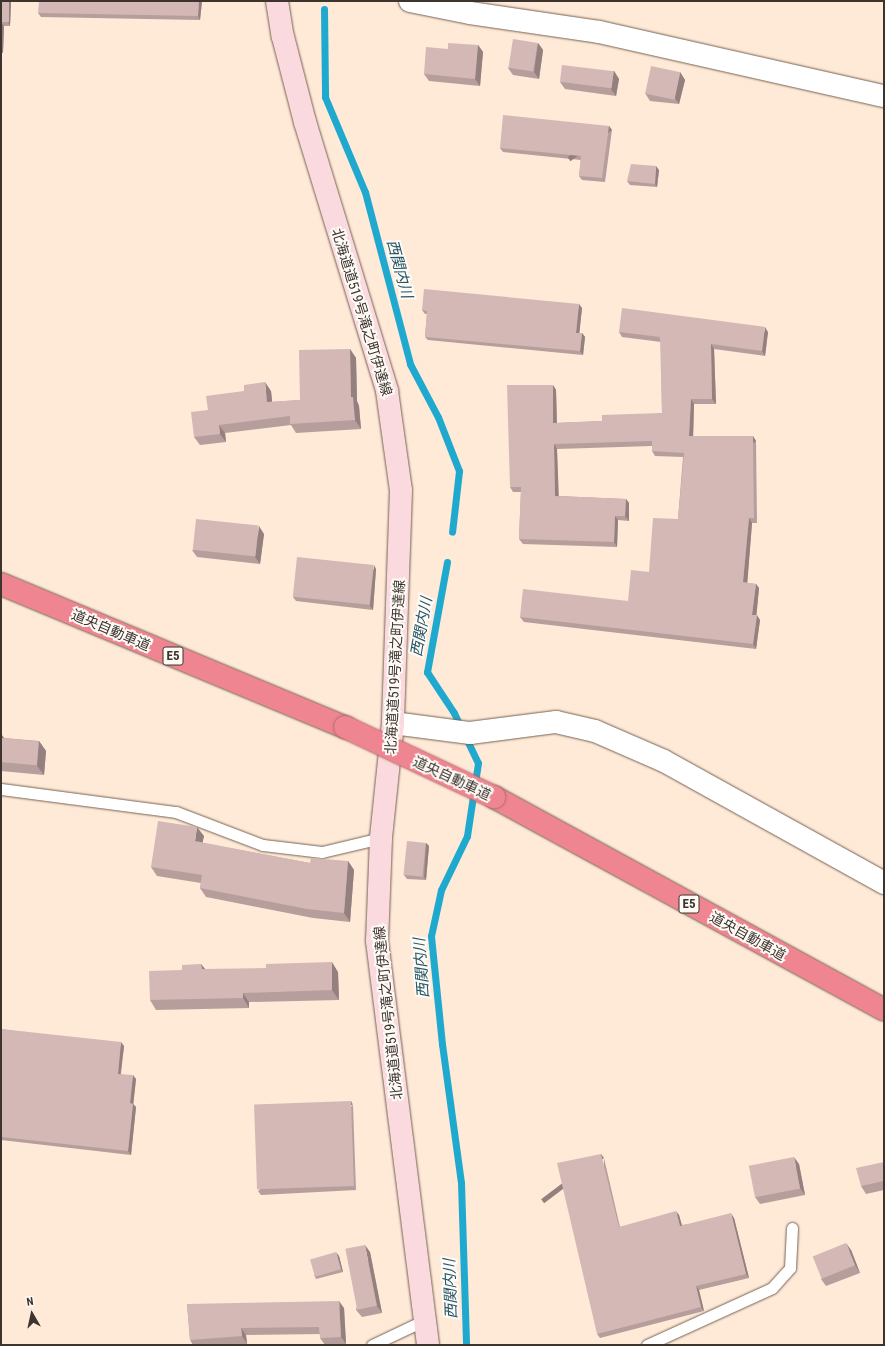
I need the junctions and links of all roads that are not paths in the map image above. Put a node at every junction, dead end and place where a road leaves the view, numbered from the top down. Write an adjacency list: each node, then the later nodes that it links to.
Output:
1 (277, 1): 5 (main road, 北海道道519号滝之町伊達線)
2 (410, 1): 3 (street)
3 (884, 96)
4 (1, 584): 9 (highway, 道央自動車道 / E5, bridge)
5 (393, 723): 7 (main road, 北海道道519号滝之町伊達線); 8 (street)
6 (1, 789): 7 (lane)
7 (381, 838): 11 (main road, 北海道道519号滝之町伊達線)
8 (884, 883)
9 (884, 1010)
10 (792, 1228): 14 (lane)
11 (425, 1320): 12 (lane); 13 (main road, 北海道道519号滝之町伊達線)
12 (372, 1345)
13 (428, 1345)
14 (647, 1345)

